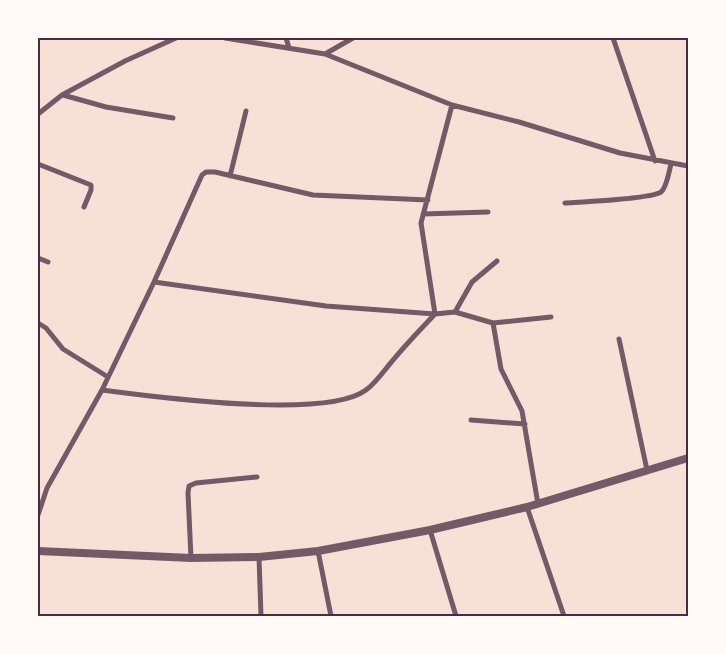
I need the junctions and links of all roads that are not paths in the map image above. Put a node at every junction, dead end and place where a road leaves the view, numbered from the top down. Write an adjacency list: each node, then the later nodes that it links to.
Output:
1 (176, 38): 8 (street)
2 (225, 38): 6 (street)
3 (286, 38): 6 (street)
4 (353, 38): 7 (street)
5 (614, 38): 13 (street)
6 (289, 48): 7 (street)
7 (325, 54): 9 (street)
8 (62, 95): 11 (street); 12 (street)
9 (452, 105): 13 (street); 18 (street)
10 (246, 111): 17 (street)
11 (38, 114)
12 (172, 118)
13 (655, 161): 15 (street)
14 (38, 164): 20 (street)
15 (671, 164): 16 (street); 19 (street)
16 (688, 166)
17 (230, 176): 18 (street); 26 (street)
18 (428, 200): 22 (street)
19 (565, 203)
20 (84, 207)
21 (488, 212): 22 (street)
22 (423, 214): 28 (street)
23 (38, 258): 25 (street)
24 (497, 261): 27 (street)
25 (48, 262)
26 (154, 282): 28 (street); 33 (street)
27 (455, 312): 28 (street); 30 (street)
28 (435, 314): 34 (street)
29 (551, 317): 30 (street)
30 (493, 323): 36 (street)
31 (38, 324): 33 (street)
32 (619, 339): 38 (street)
33 (108, 377): 34 (street)
34 (102, 390): 42 (street)
35 (471, 420): 36 (street)
36 (524, 424): 40 (street)
37 (688, 458): 38 (street)
38 (647, 470): 40 (street)
39 (257, 477): 47 (street)
40 (538, 504): 41 (street)
41 (527, 507): 43 (street); 51 (street)
42 (38, 515)
43 (430, 530): 45 (street); 50 (street)
44 (38, 551): 47 (street)
45 (318, 551): 46 (street); 49 (street)
46 (259, 557): 47 (street); 48 (street)
47 (191, 558)
48 (261, 616)
49 (331, 616)
50 (456, 616)
51 (564, 616)

